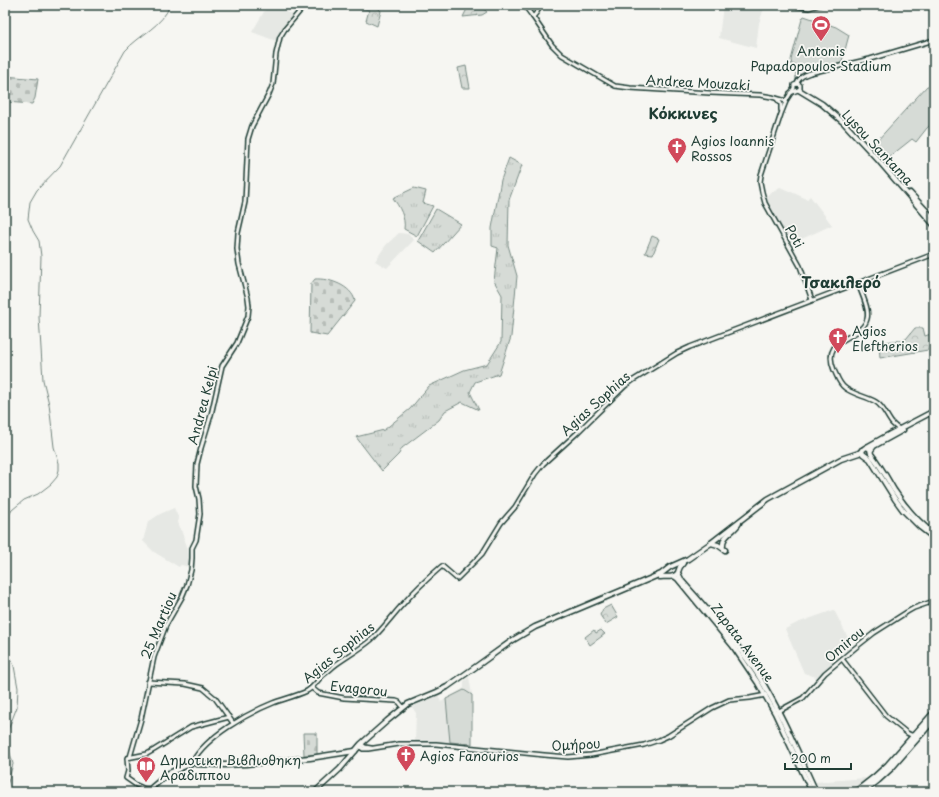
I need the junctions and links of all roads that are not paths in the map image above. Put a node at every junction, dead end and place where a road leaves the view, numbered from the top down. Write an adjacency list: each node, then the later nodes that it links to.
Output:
1 (305, 5): 27 (street, Andrea Kelpi)
2 (524, 5): 6 (street, Andrea Mouzaki)
3 (541, 5): 6 (street)
4 (789, 5): 5 (street)
5 (819, 5)
6 (533, 17): 9 (street, Andrea Mouzaki)
7 (934, 40): 8 (street)
8 (798, 88): 10 (street); 12 (main road, Lysou Santama); 13 (main road, Lysou Santama)
9 (775, 98): 10 (street, Andrea Mouzaki); 11 (street)
10 (786, 101): 11 (street)
11 (780, 116): 16 (street, Poti)
12 (934, 219)
13 (934, 225)
14 (934, 254): 15 (street, Agias Sophias)
15 (858, 283): 16 (street, Agias Sophias); 18 (street)
16 (812, 300): 36 (street, Agias Sophias)
17 (934, 413): 19 (main road); 21 (main road)
18 (891, 422): 19 (street); 20 (street)
19 (900, 428): 20 (main road)
20 (890, 434): 21 (main road)
21 (868, 453): 22 (main road); 22 (main road); 24 (main road); 25 (main road)
22 (818, 472): 23 (main road)
23 (740, 520): 26 (main road); 26 (main road)
24 (934, 534)
25 (934, 538)
26 (711, 543): 28 (main road)
27 (192, 548): 35 (street, 25 Martiou)
28 (688, 559): 29 (main road); 30 (main road)
29 (671, 568): 30 (main road); 31 (main road); 32 (main road)
30 (678, 572): 31 (main road); 37 (main road, Zapata Avenue)
31 (672, 576): 32 (main road); 37 (main road, Zapata Avenue)
32 (649, 579): 38 (main road)
33 (934, 601): 34 (street, Omirou)
34 (842, 659): 39 (street, Omirou); 44 (street)
35 (148, 682): 41 (street); 50 (street, 25 Martiou)
36 (312, 688): 38 (street, Evagorou); 43 (street, Agias Sophias)
37 (767, 695): 39 (main road, Zapata Avenue); 46 (street, Ομήρου)
38 (403, 707): 46 (main road)
39 (777, 712): 55 (main road, Zapata Avenue); 56 (main road, Zapata Avenue)
40 (934, 713): 45 (highway)
41 (229, 718): 43 (street); 50 (street)
42 (934, 719): 58 (highway)
43 (233, 723): 52 (street, Agias Sophias)
44 (902, 729): 45 (street); 47 (street)
45 (916, 734): 47 (highway)
46 (360, 745): 48 (main road)
47 (906, 746): 57 (highway)
48 (355, 751): 49 (main road); 51 (main road)
49 (336, 754): 51 (main road); 52 (main road)
50 (128, 757): 53 (street, 25 Martiou)
51 (349, 759): 54 (main road)
52 (193, 763): 53 (main road)
53 (150, 791)
54 (315, 792)
55 (812, 792)
56 (816, 792)
57 (856, 792)
58 (863, 792)

